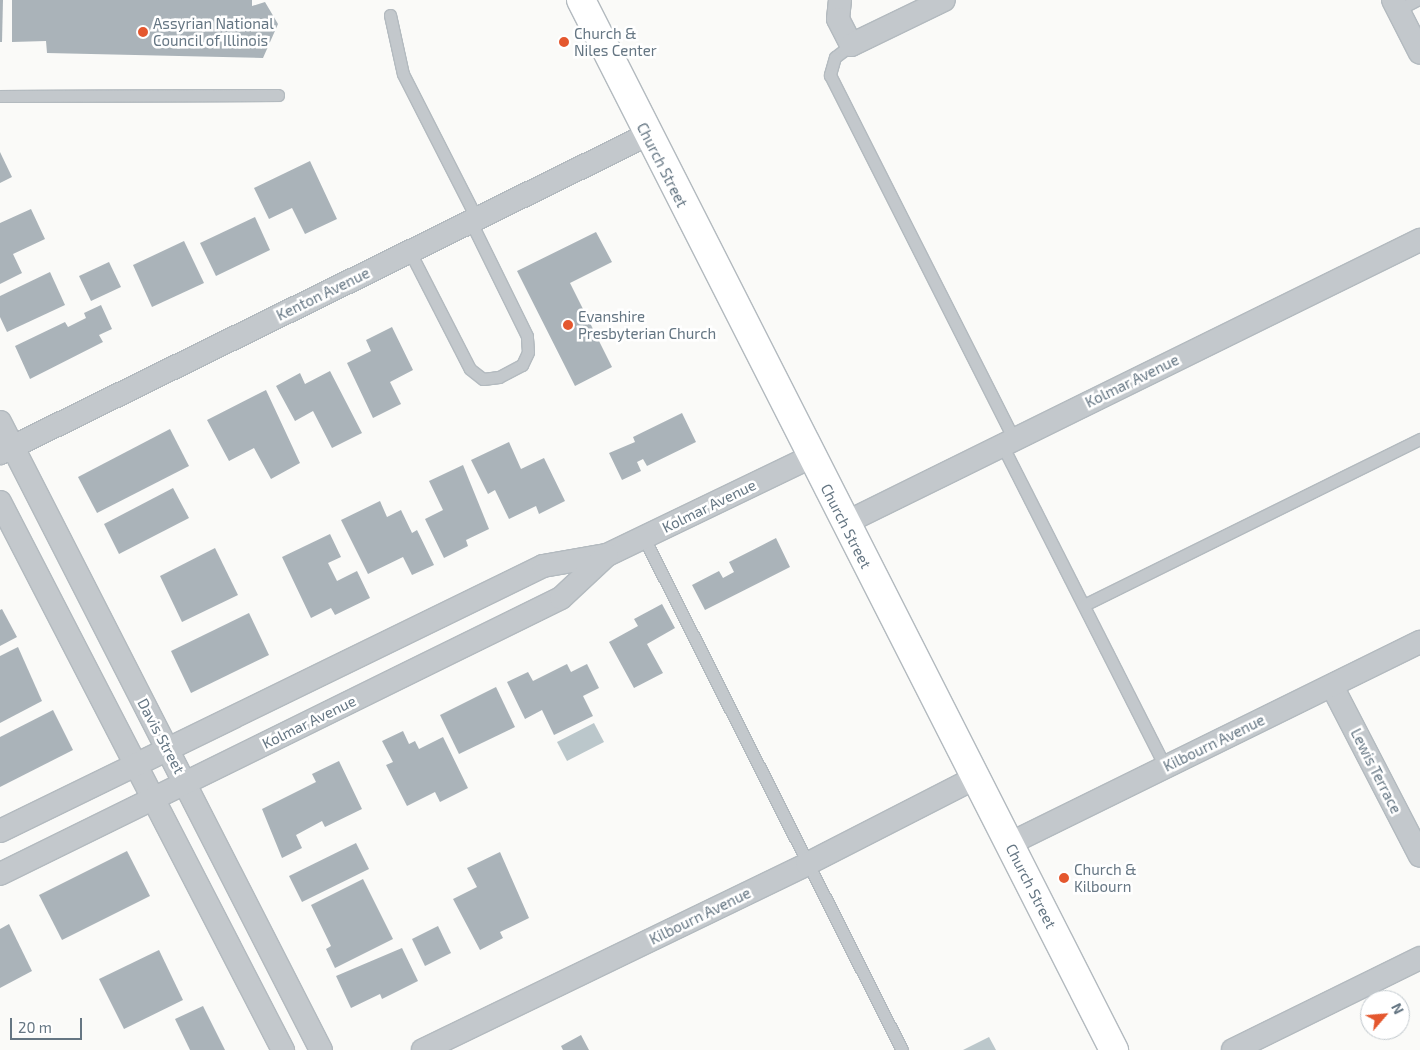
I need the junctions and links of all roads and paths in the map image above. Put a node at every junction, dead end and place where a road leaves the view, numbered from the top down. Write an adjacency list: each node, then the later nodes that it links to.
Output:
1 (581, 0): 10 (street, Church Street)
2 (840, 0): 6 (street)
3 (944, 0): 6 (street)
4 (1403, 3): 7 (street)
5 (390, 15): 11 (lane)
6 (851, 45): 16 (lane)
7 (1420, 53)
8 (278, 95): 9 (lane)
9 (0, 96)
10 (647, 135): 11 (street, Kenton Avenue); 18 (street, Church Street)
11 (474, 220): 13 (street, Kenton Avenue); 13 (lane)
12 (1420, 240): 16 (street, Kolmar Avenue)
13 (410, 252): 17 (street, Kenton Avenue)
14 (0, 422): 17 (street, Davis Street)
15 (1420, 439): 23 (lane)
16 (1008, 442): 20 (street, Kolmar Avenue); 23 (lane)
17 (6, 450): 26 (street, Davis Street)
18 (811, 456): 20 (street, Church Street); 21 (street, Kolmar Avenue)
19 (0, 502): 27 (street)
20 (845, 523): 29 (street, Church Street)
21 (644, 538): 22 (street, Kolmar Avenue); 35 (lane)
22 (607, 555): 26 (street, Kolmar Avenue); 30 (street, Kolmar Avenue)
23 (1084, 605): 28 (lane)
24 (1420, 642): 25 (street, Kilbourn Avenue)
25 (1332, 686): 28 (street, Kilbourn Avenue); 34 (street, Lewis Terrace)
26 (168, 750): 27 (street, Kolmar Avenue); 30 (street, Davis Street)
27 (135, 766): 31 (street); 32 (street, Kolmar Avenue)
28 (1165, 766): 33 (street, Kilbourn Avenue)
29 (975, 778): 33 (street, Church Street); 35 (street, Kilbourn Avenue)
30 (186, 783): 31 (street, Kolmar Avenue); 39 (street, Davis Street)
31 (153, 800): 36 (street, Kolmar Avenue); 38 (street)
32 (0, 831)
33 (1009, 844): 42 (street, Church Street)
34 (1420, 856)
35 (807, 864): 40 (street, Kilbourn Avenue); 41 (lane)
36 (0, 874)
37 (1420, 958): 43 (street)
38 (283, 1050)
39 (321, 1050)
40 (423, 1050)
41 (902, 1050)
42 (1114, 1050)
43 (1233, 1050)

